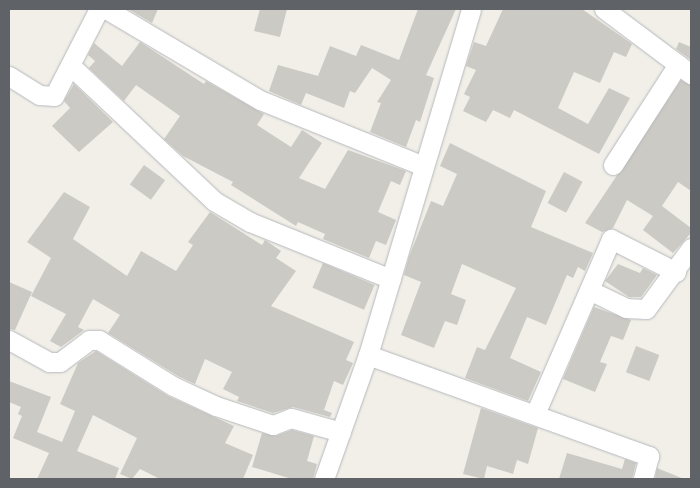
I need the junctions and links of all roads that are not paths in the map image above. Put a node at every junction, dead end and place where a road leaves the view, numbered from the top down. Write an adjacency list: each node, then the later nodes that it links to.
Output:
1 (99, 9): 5 (street)
2 (106, 9): 9 (street)
3 (471, 9): 9 (street)
4 (604, 9): 6 (street)
5 (72, 67): 7 (street); 12 (street)
6 (685, 69): 8 (street)
7 (9, 76)
8 (613, 165)
9 (423, 166): 12 (street)
10 (691, 248): 11 (street)
11 (676, 272): 13 (street); 13 (street)
12 (391, 278): 15 (street)
13 (589, 290): 16 (street)
14 (9, 340): 17 (street)
15 (368, 355): 16 (street); 17 (street)
16 (536, 414): 19 (street)
17 (341, 432): 18 (street)
18 (324, 479)
19 (643, 479)

